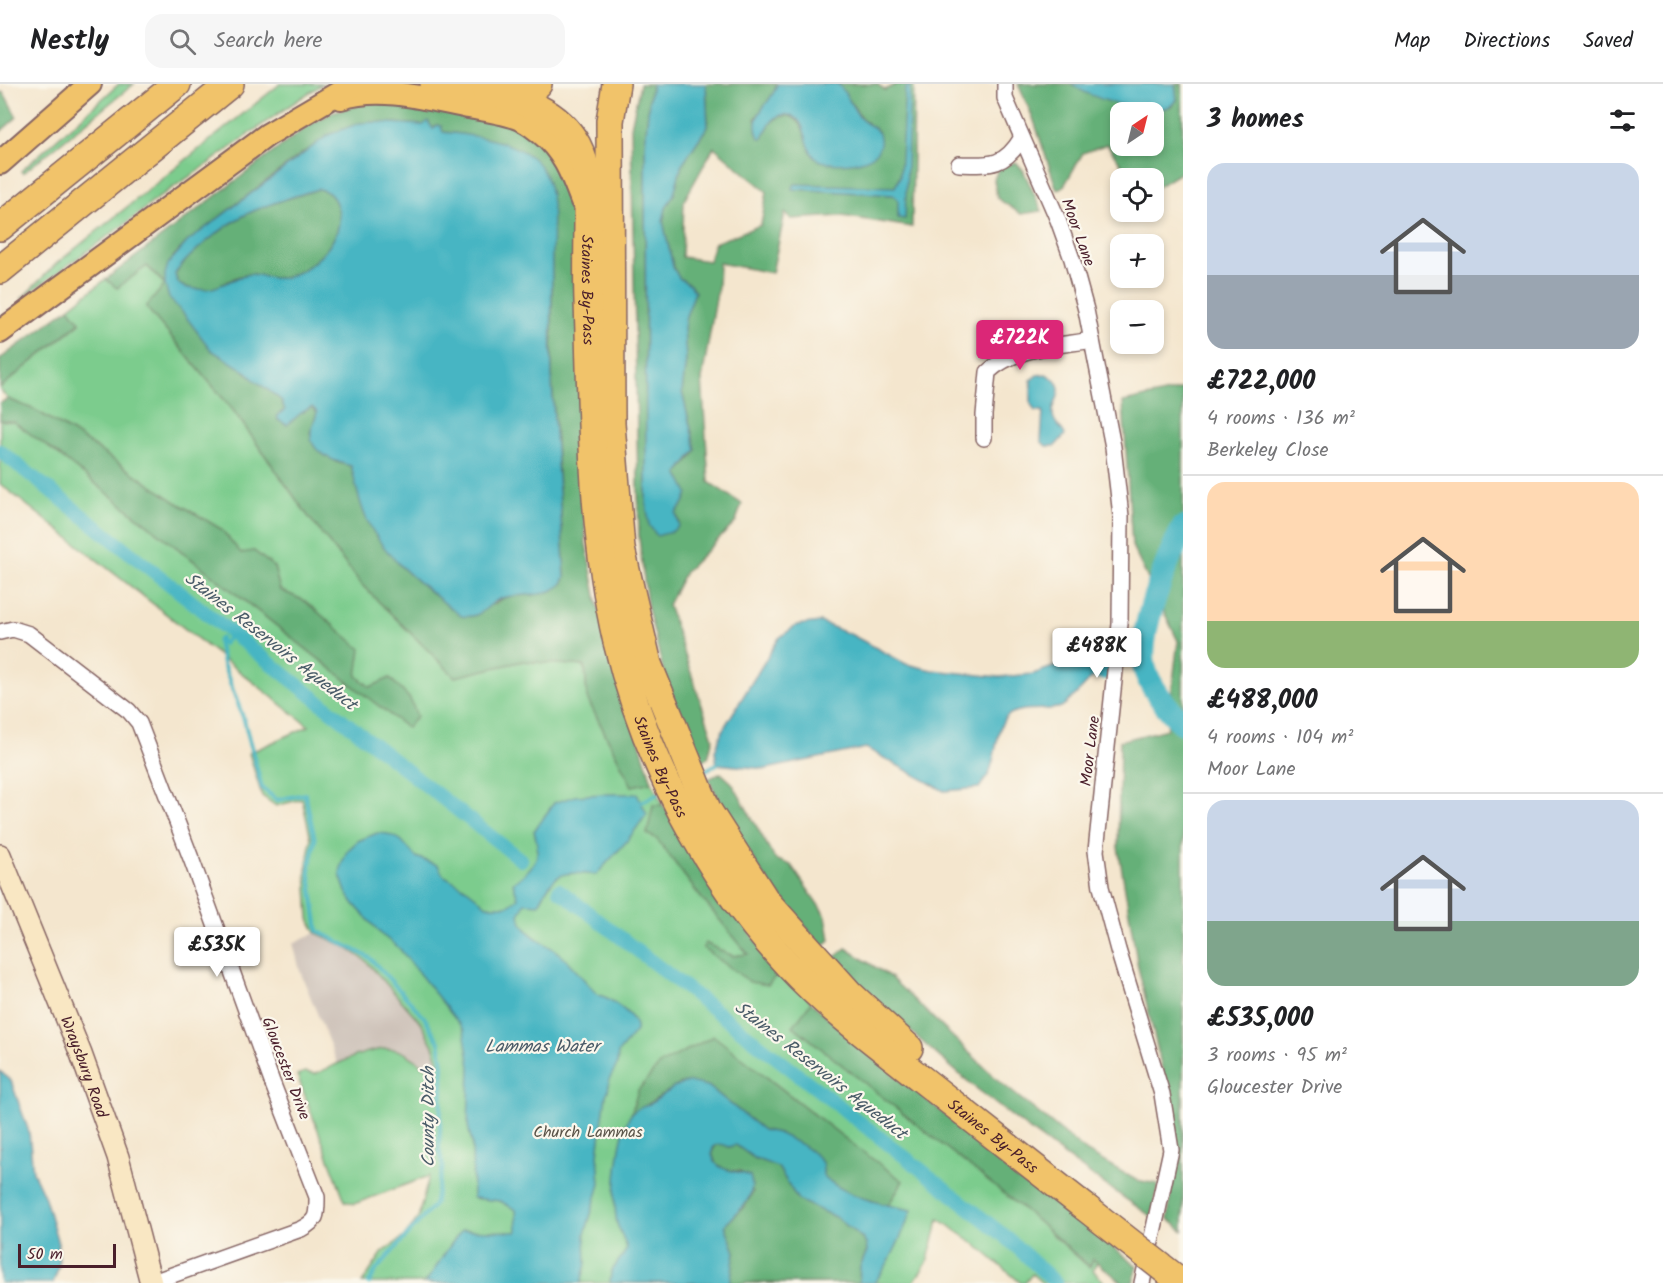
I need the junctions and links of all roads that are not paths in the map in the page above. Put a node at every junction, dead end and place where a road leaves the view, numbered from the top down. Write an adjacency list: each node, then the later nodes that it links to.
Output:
1 (90, 84): 12 (main road)
2 (177, 84): 15 (highway)
3 (230, 84): 16 (highway)
4 (359, 84): 10 (main road)
5 (434, 84): 9 (highway)
6 (538, 84): 9 (highway)
7 (616, 84): 22 (highway, Staines By-Pass)
8 (1005, 84): 11 (street, Moor Lane)
9 (486, 91): 14 (highway, Staines By-Pass)
10 (314, 107): 14 (main road); 17 (main road)
11 (1021, 140): 13 (street); 18 (street, Moor Lane)
12 (0, 163)
13 (959, 164)
14 (588, 216): 22 (highway, Staines By-Pass)
15 (0, 227)
16 (0, 270)
17 (0, 332)
18 (1092, 340): 19 (street); 25 (street, Moor Lane)
19 (984, 438)
20 (0, 632): 24 (street, Gloucester Drive)
21 (0, 855): 24 (main road, Wraysbury Road)
22 (1091, 1202): 23 (highway, Staines By-Pass); 26 (highway, Staines By-Pass, bridge)
23 (1183, 1261)
24 (151, 1283)
25 (1143, 1283)
26 (1182, 1283)

